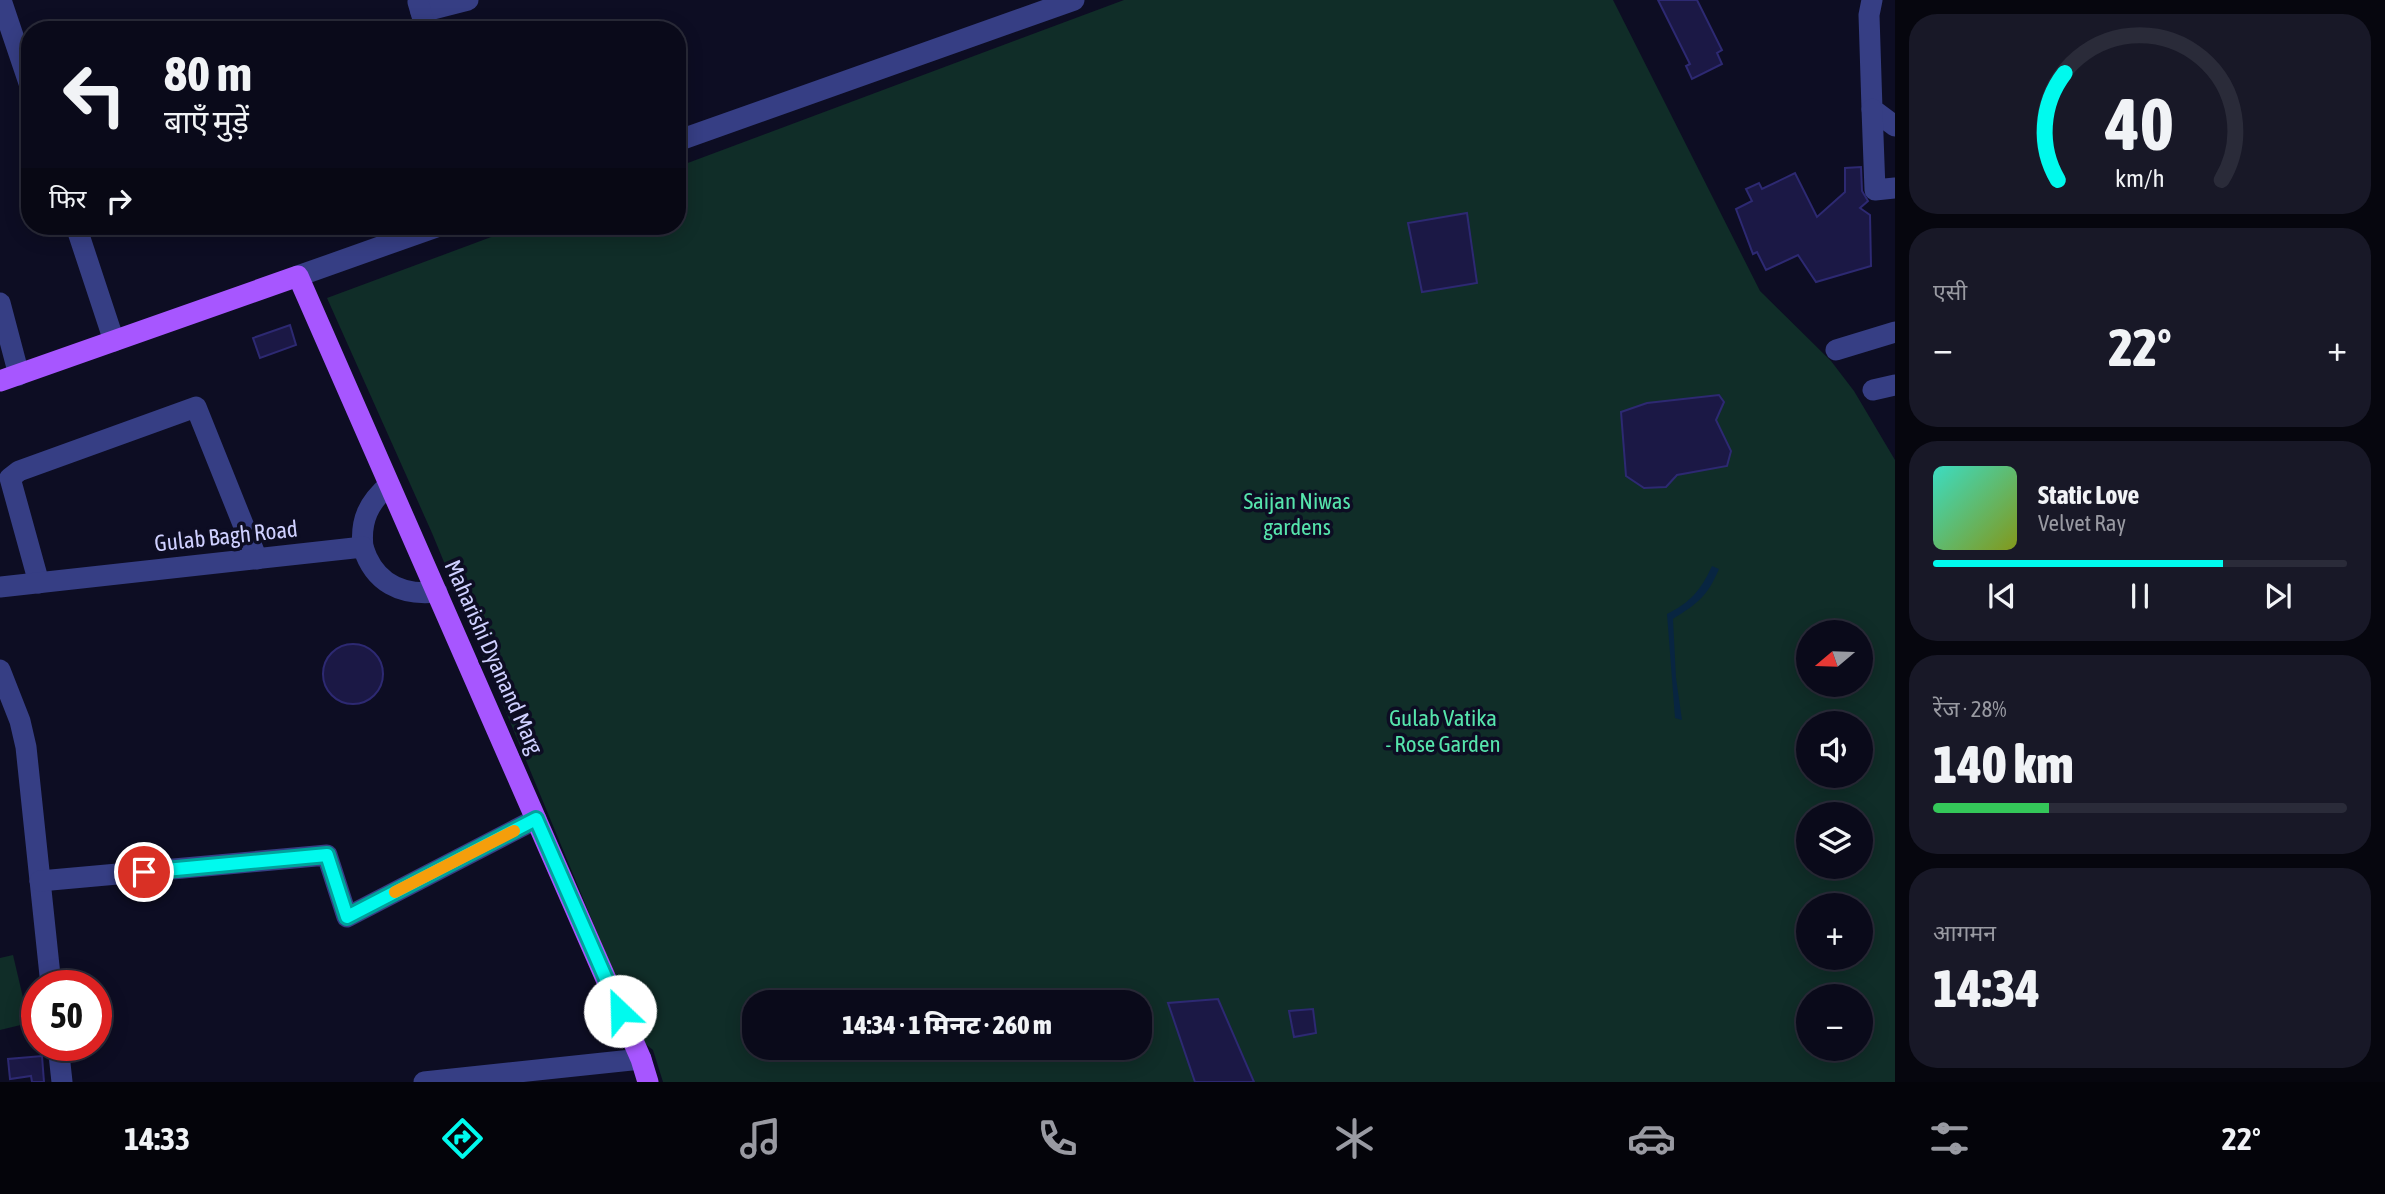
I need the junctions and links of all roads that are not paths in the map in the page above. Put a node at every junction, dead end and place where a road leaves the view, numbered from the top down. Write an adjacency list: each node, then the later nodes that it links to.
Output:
1 (1, 0): 6 (street)
2 (468, 0): 5 (street)
3 (1074, 0): 9 (street)
4 (1872, 0): 7 (street)
5 (418, 14)
6 (21, 59)
7 (1872, 109): 8 (street); 10 (street)
8 (1895, 126)
9 (686, 138)
10 (1895, 188)
11 (79, 235): 16 (street)
12 (402, 235): 13 (street)
13 (298, 276): 16 (main road); 21 (main road, Maharishi Dyanand Marg)
14 (0, 303): 18 (street)
15 (1895, 332): 17 (street)
16 (114, 341): 18 (main road)
17 (1836, 350)
18 (9, 378)
19 (1895, 385): 20 (street)
20 (1873, 390)
21 (389, 485): 22 (street); 26 (main road, Maharishi Dyanand Marg)
22 (363, 547): 23 (street, Gulab Bagh Road); 26 (street)
23 (257, 559): 24 (street, Gulab Bagh Road); 24 (street)
24 (39, 583): 25 (street, Gulab Bagh Road)
25 (0, 587)
26 (436, 592): 28 (main road, Maharishi Dyanand Marg)
27 (0, 670): 29 (street)
28 (536, 819): 29 (street); 31 (main road, Maharishi Dyanand Marg)
29 (40, 881): 30 (street)
30 (49, 970)
31 (641, 1059): 34 (street); 35 (main road, Maharishi Dyanand Marg)
32 (60, 1061): 33 (street)
33 (62, 1082)
34 (424, 1082)
35 (648, 1082)

